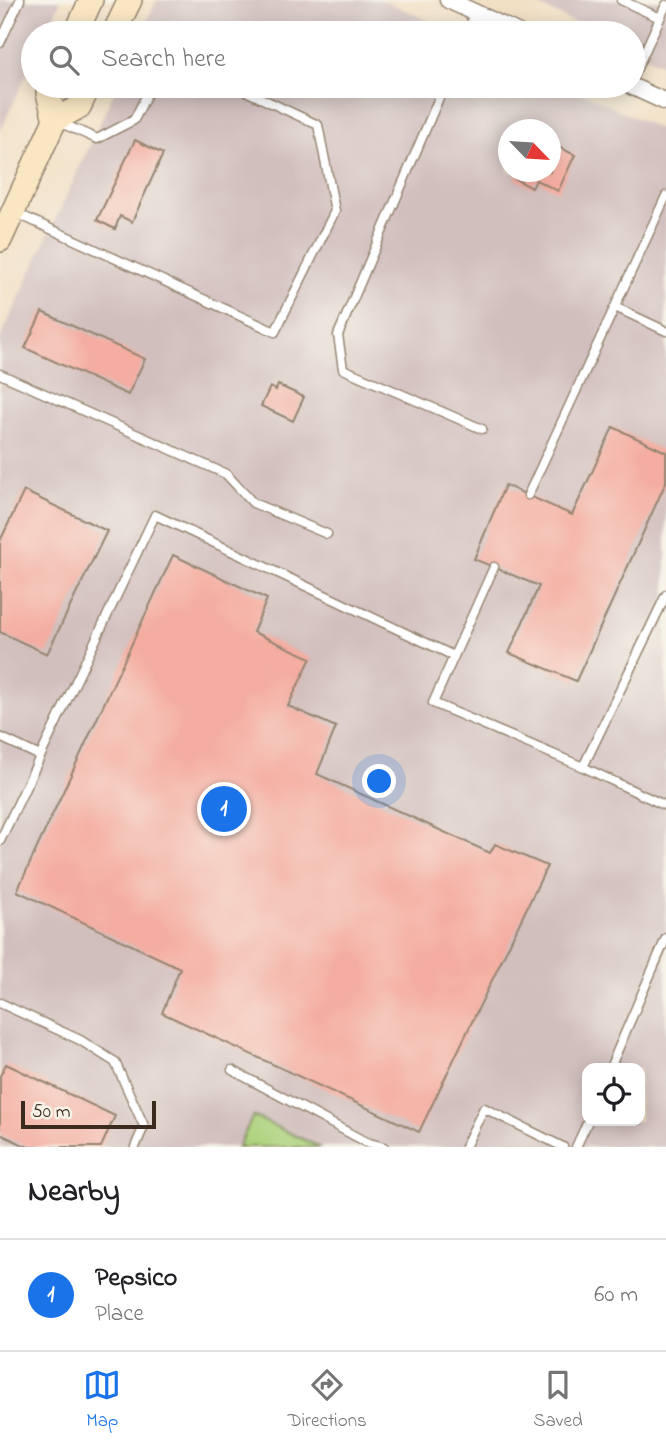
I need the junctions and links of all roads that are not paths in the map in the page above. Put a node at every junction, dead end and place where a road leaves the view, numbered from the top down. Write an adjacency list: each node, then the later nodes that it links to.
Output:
1 (20, 0): 13 (lane)
2 (91, 0): 9 (street)
3 (130, 0): 10 (street)
4 (621, 0): 8 (lane)
5 (452, 1): 7 (street)
6 (666, 5): 8 (lane)
7 (475, 13): 11 (lane); 12 (street)
8 (660, 18): 14 (lane)
9 (81, 21)
10 (120, 21)
11 (472, 21)
12 (493, 21)
13 (0, 43)
14 (645, 49)
15 (645, 92): 21 (street)
16 (49, 98): 22 (street)
17 (83, 98): 22 (street)
18 (144, 98): 22 (lane)
19 (261, 98): 24 (lane)
20 (439, 98): 29 (lane)
21 (666, 102)
22 (55, 120): 24 (street)
23 (666, 196): 26 (lane)
24 (13, 212): 25 (street)
25 (0, 240)
26 (615, 307): 27 (lane); 30 (lane)
27 (666, 331)
28 (0, 374): 31 (lane)
29 (482, 429)
30 (528, 495)
31 (327, 534)
32 (494, 567): 34 (lane)
33 (666, 595): 37 (lane)
34 (454, 656): 36 (lane); 37 (lane)
35 (0, 737): 36 (lane)
36 (40, 756): 39 (lane)
37 (583, 767): 38 (lane)
38 (666, 806)
39 (0, 841)
40 (666, 938): 42 (lane)
41 (0, 1003): 45 (lane)
42 (612, 1063)
43 (232, 1070): 46 (lane)
44 (585, 1126): 49 (lane)
45 (135, 1147)
46 (384, 1147)
47 (465, 1147): 48 (lane)
48 (563, 1147)
49 (576, 1147)

